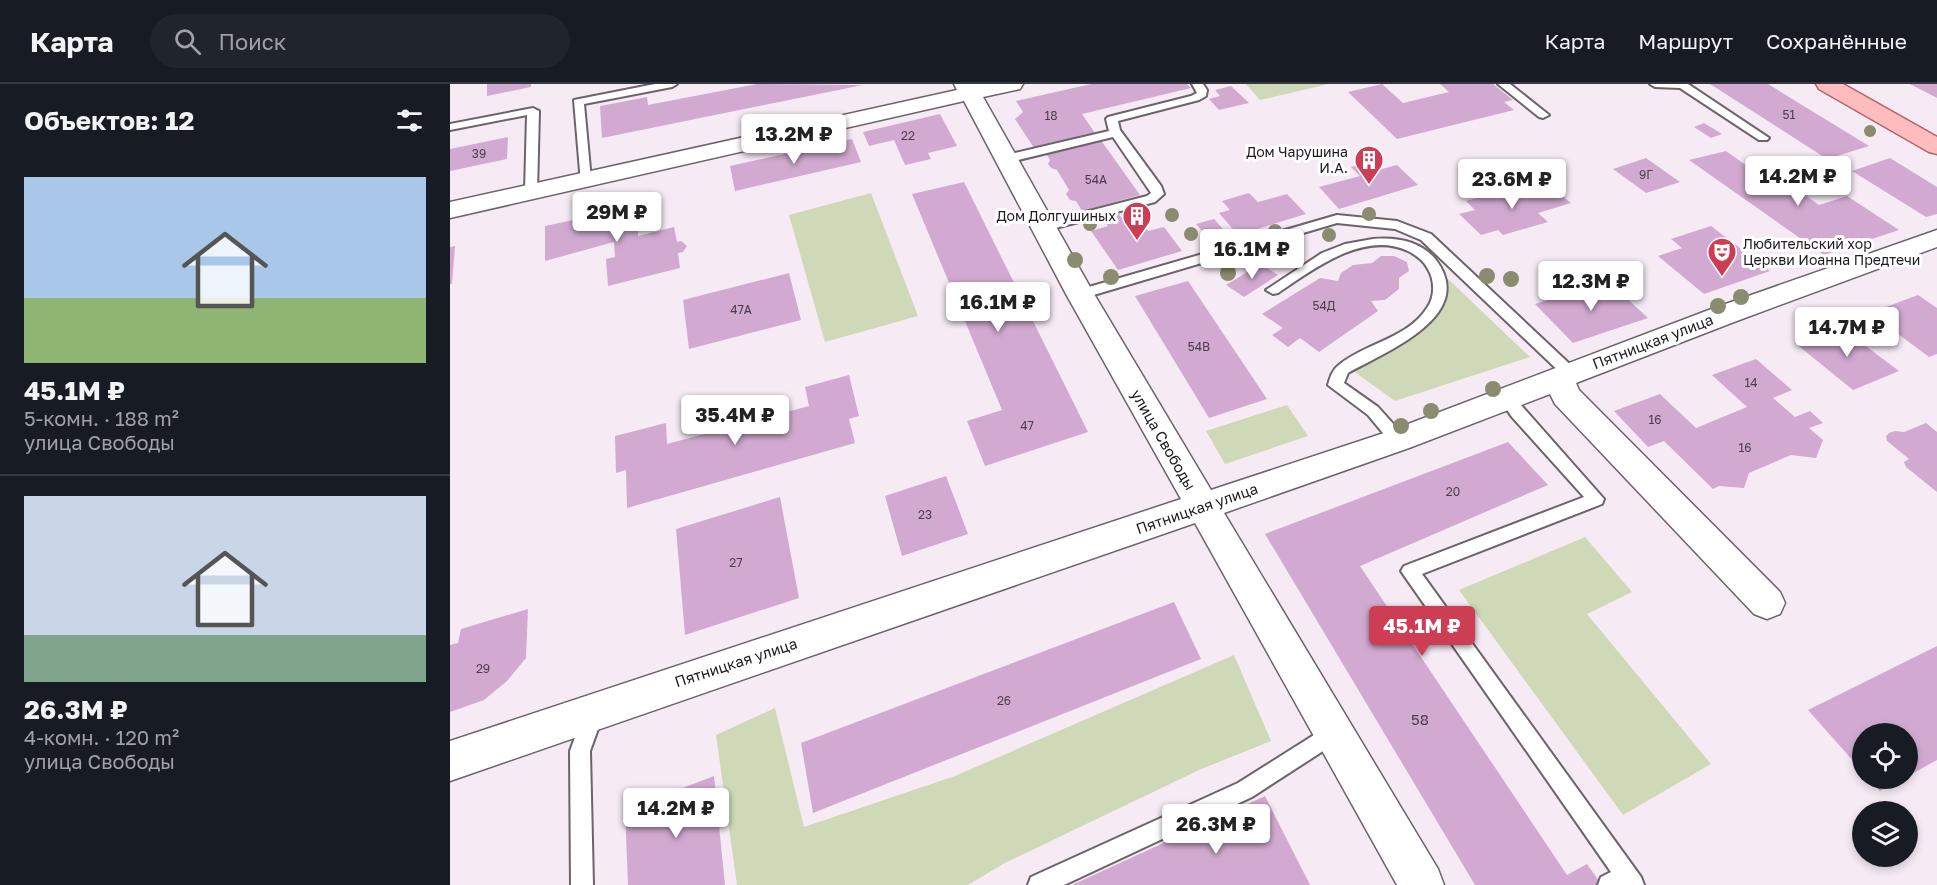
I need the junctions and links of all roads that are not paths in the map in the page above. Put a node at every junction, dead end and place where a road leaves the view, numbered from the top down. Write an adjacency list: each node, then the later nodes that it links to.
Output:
1 (672, 84): 15 (lane)
2 (1012, 84): 8 (street)
3 (1197, 84): 11 (lane)
4 (1503, 84): 9 (lane)
5 (1655, 84): 6 (lane)
6 (1682, 84): 12 (lane)
7 (1827, 84): 13 (main road)
8 (968, 89): 14 (street, улица Свободы); 15 (street)
9 (1543, 115)
10 (450, 127): 16 (lane)
11 (1116, 133): 14 (lane); 19 (lane)
12 (1763, 138)
13 (1937, 147)
14 (1006, 159): 19 (street, улица Свободы)
15 (585, 180): 16 (street)
16 (531, 192): 17 (street)
17 (450, 210)
18 (1329, 221): 21 (lane); 23 (lane); 24 (lane)
19 (1044, 227): 23 (street, улица Свободы)
20 (1937, 238): 24 (street, Пятницкая улица)
21 (1352, 246): 22 (lane); 26 (lane)
22 (1273, 290)
23 (1080, 294): 27 (street, улица Свободы)
24 (1565, 376): 25 (street, Пятницкая улица); 28 (street)
25 (1508, 399): 26 (street, Пятницкая улица); 32 (lane)
26 (1398, 440): 27 (street, Пятницкая улица)
27 (1202, 508): 29 (street, Пятницкая улица); 30 (street, улица Свободы)
28 (1767, 603)
29 (594, 711): 31 (street, Пятницкая улица); 33 (lane)
30 (1333, 734): 34 (lane); 35 (street, улица Свободы)
31 (450, 761)
32 (1623, 882)
33 (582, 885)
34 (1039, 885)
35 (1422, 885)

